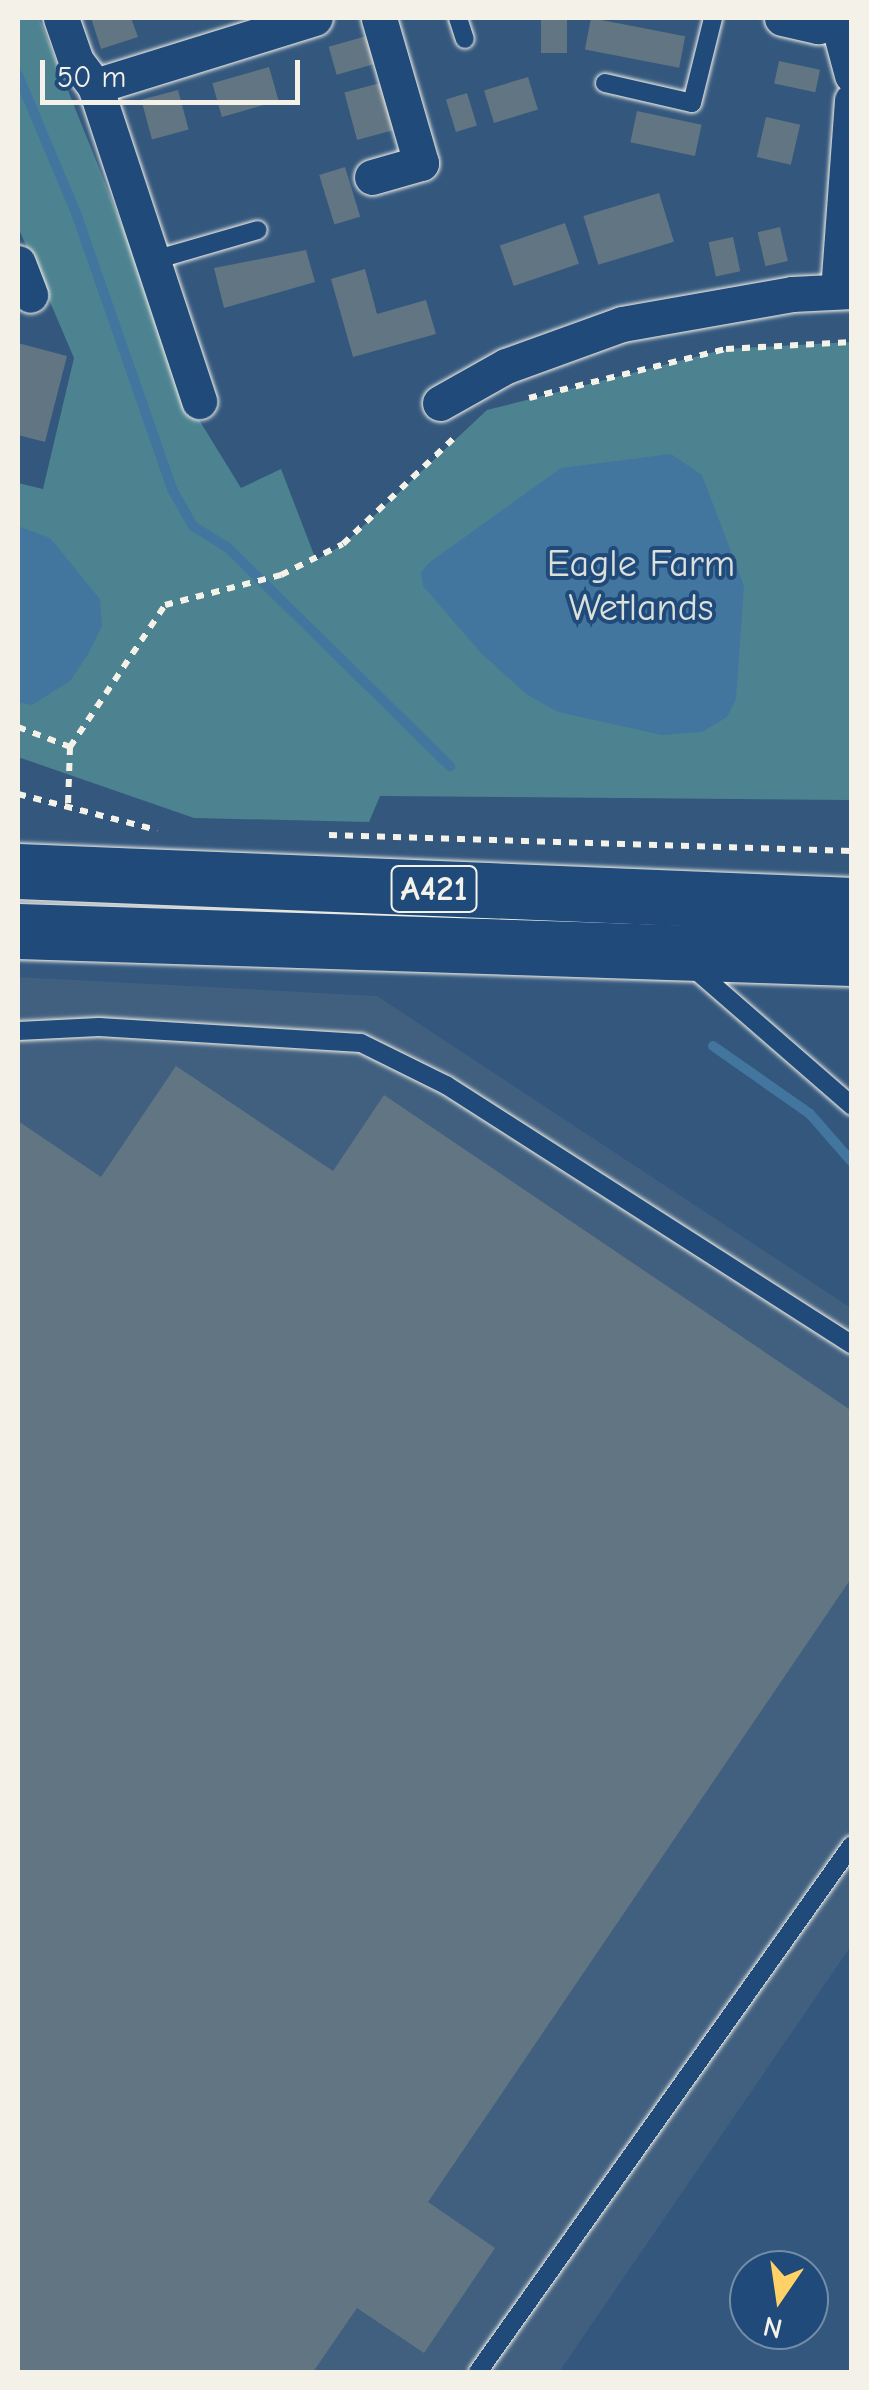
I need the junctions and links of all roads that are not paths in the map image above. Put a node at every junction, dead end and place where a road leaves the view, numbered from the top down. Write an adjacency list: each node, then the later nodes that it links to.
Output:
1 (61, 18): 11 (street)
2 (315, 18): 11 (street)
3 (378, 18): 13 (street)
4 (458, 18): 8 (lane)
5 (713, 18): 10 (lane)
6 (782, 18): 7 (street)
7 (840, 20): 9 (street)
8 (464, 39)
9 (852, 76)
10 (605, 83)
11 (95, 86): 15 (street)
12 (852, 101): 16 (street)
13 (372, 177)
14 (258, 230): 15 (lane)
15 (151, 261): 17 (street)
16 (845, 291): 18 (street)
17 (199, 401)
18 (440, 404)
19 (18, 871): 20 (highway, A421)
20 (852, 905)
21 (18, 931): 22 (highway, A421)
22 (676, 953): 23 (highway, A421); 25 (lane)
23 (852, 958)
24 (18, 1031): 26 (lane)
25 (852, 1106)
26 (852, 1345)
27 (852, 1845): 28 (lane)
28 (478, 2372)

